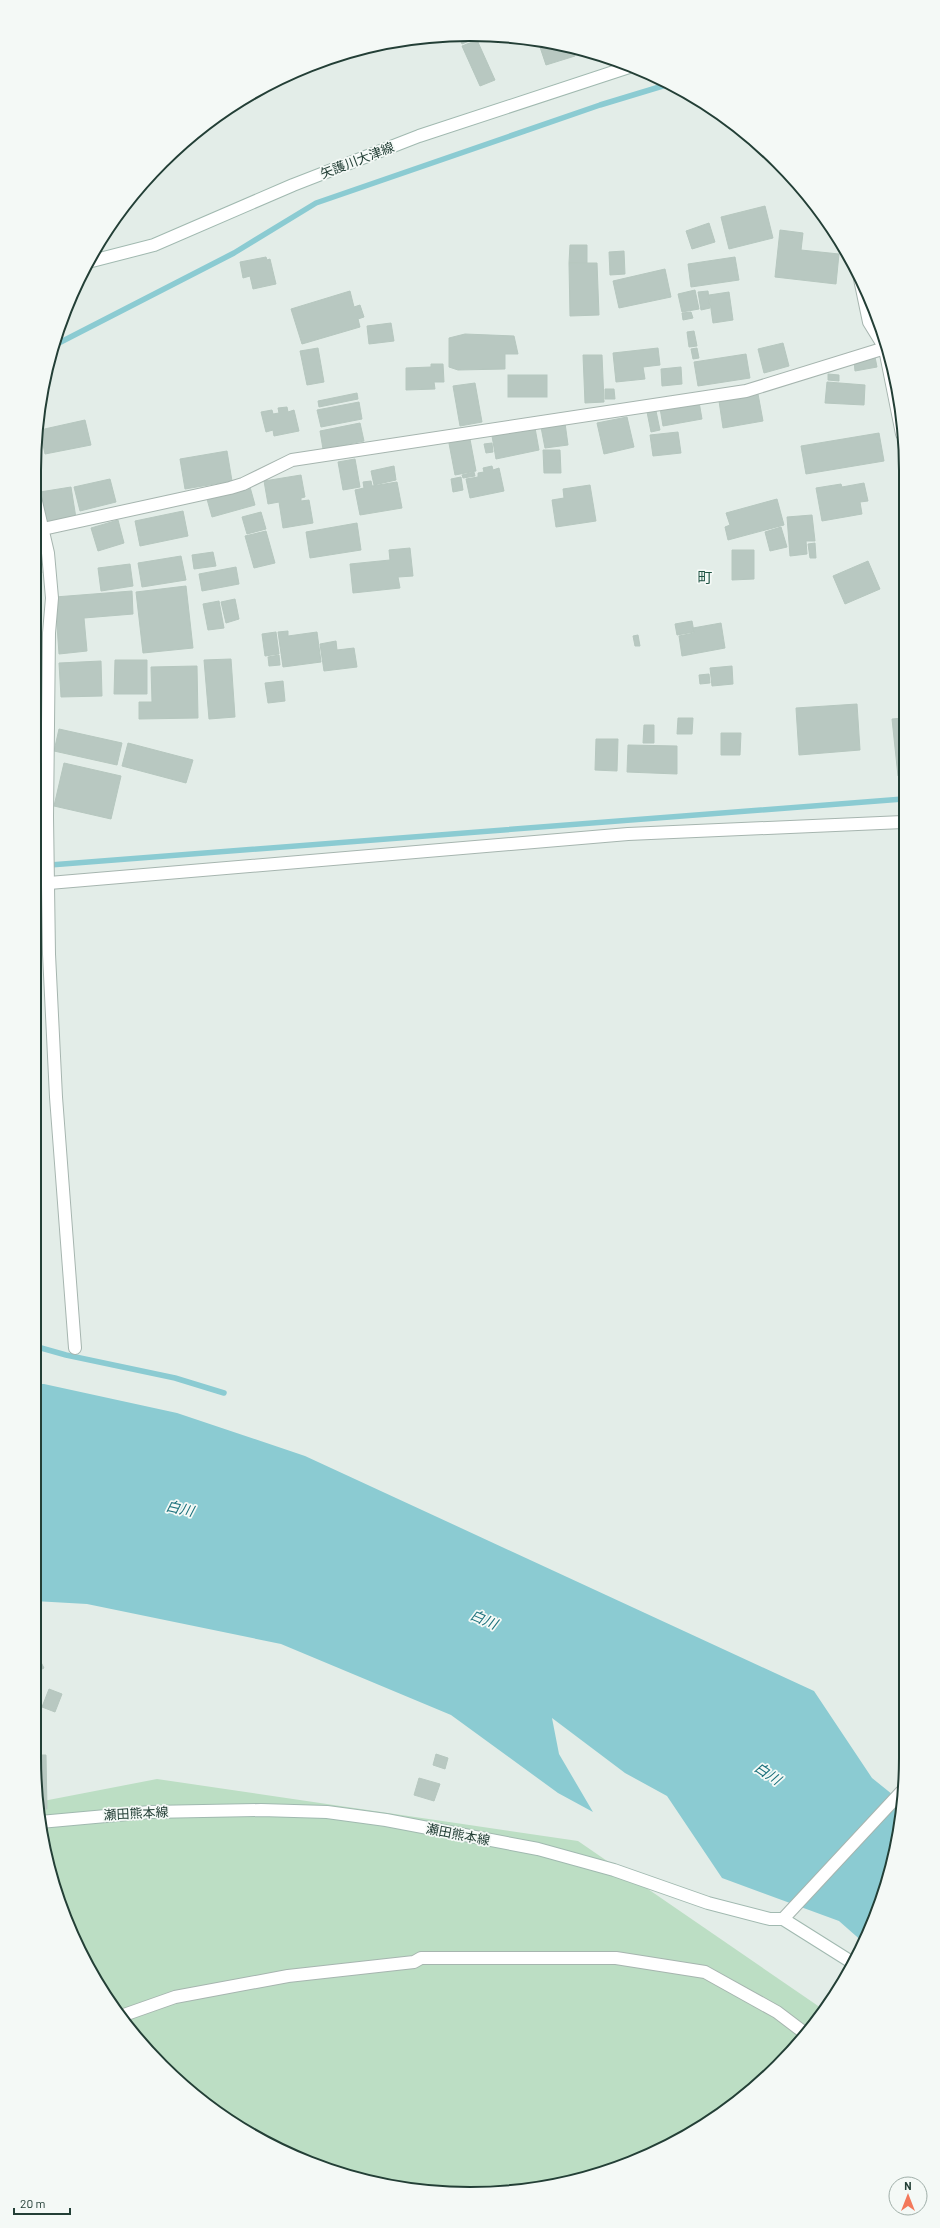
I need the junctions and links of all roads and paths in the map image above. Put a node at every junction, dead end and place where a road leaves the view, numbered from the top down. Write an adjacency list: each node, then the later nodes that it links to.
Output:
1 (622, 70): 2 (street, 矢護川大津線)
2 (95, 260)
3 (865, 304): 4 (street)
4 (877, 335)
5 (881, 349): 6 (street)
6 (41, 530)
7 (41, 538): 9 (street)
8 (899, 822): 9 (street)
9 (49, 884): 10 (street)
10 (75, 1348)
11 (897, 1797): 13 (street)
12 (46, 1821): 13 (street, 瀬田熊本線)
13 (783, 1920): 14 (street, 瀬田熊本線)
14 (848, 1960)
15 (126, 2014): 16 (street)
16 (801, 2030)

